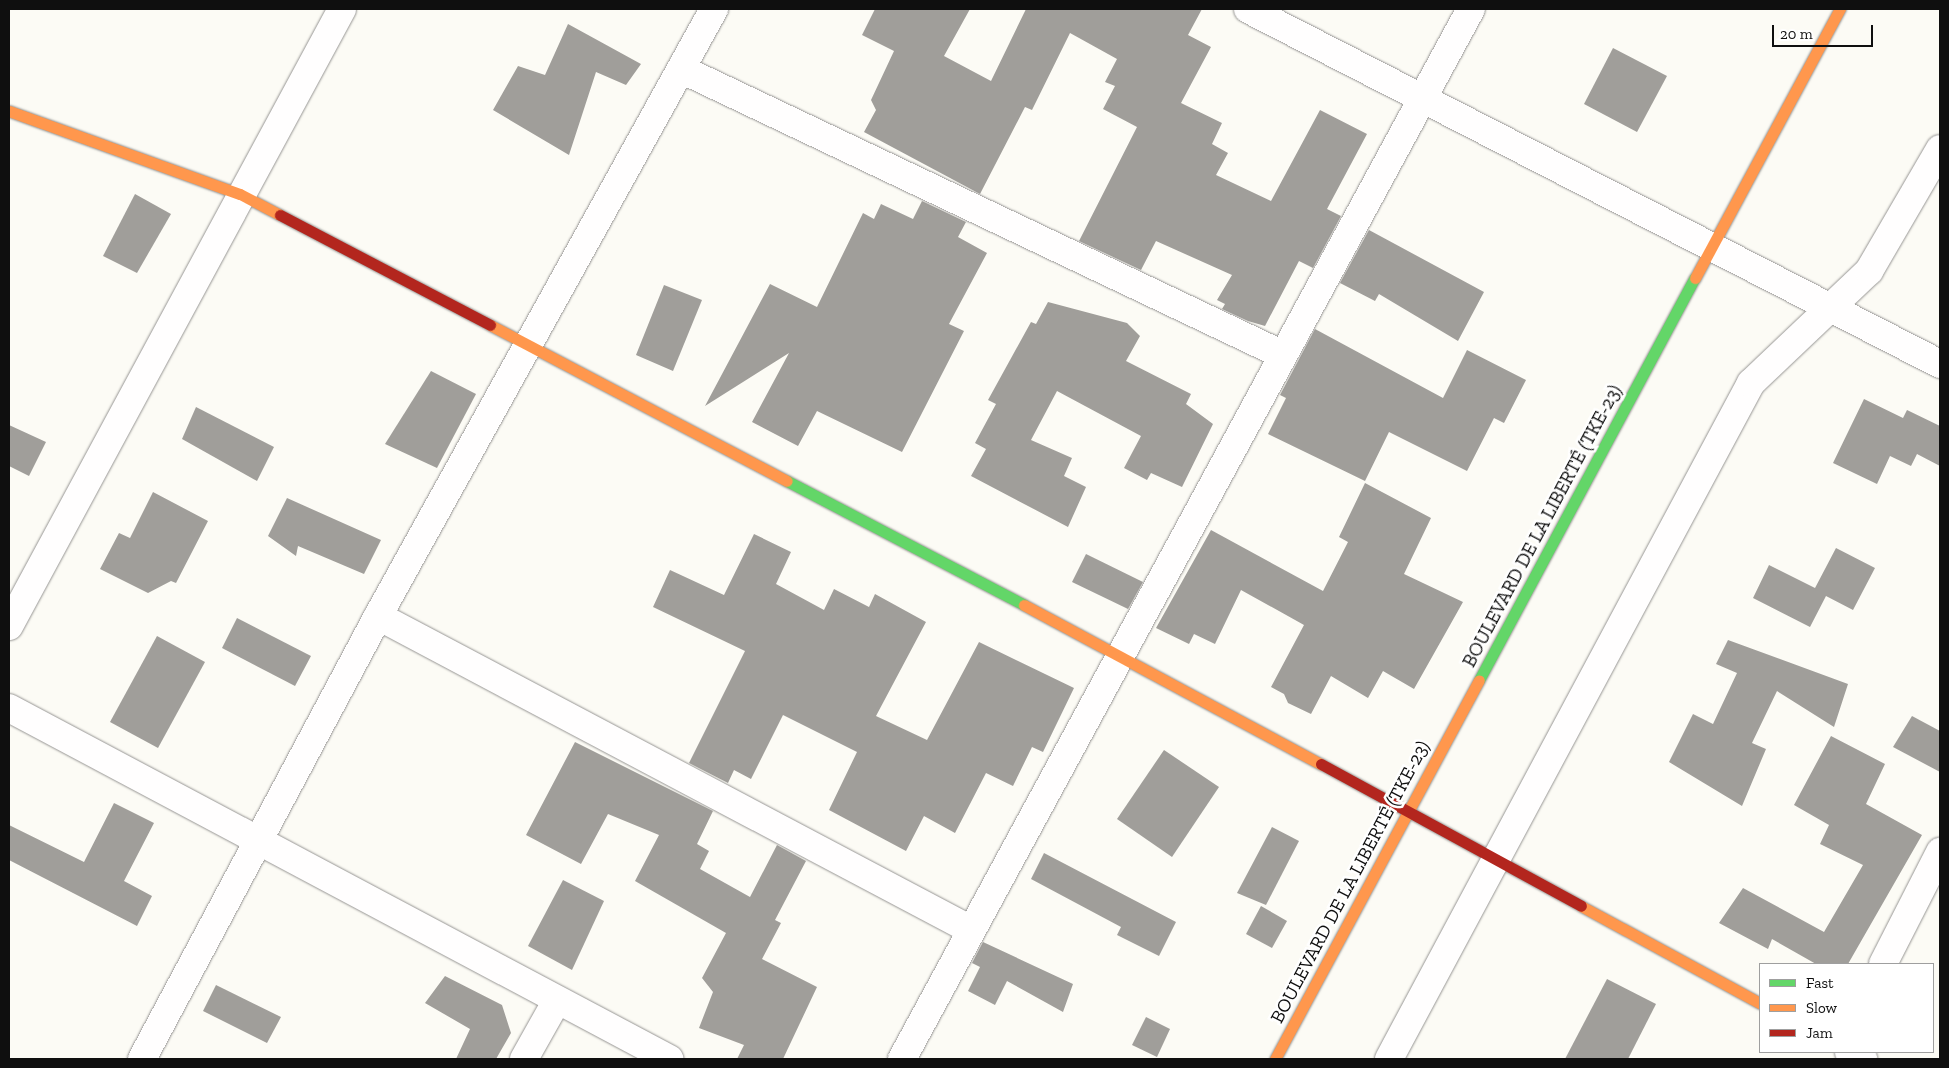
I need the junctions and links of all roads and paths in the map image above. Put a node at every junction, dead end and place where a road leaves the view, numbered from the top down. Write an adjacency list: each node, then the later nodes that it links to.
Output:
1 (342, 9): 10 (street)
2 (714, 9): 6 (street)
3 (1248, 9): 7 (street)
4 (1472, 9): 7 (street)
5 (1840, 9): 11 (street, BOULEVARD DE LA LIBERTÉ (TKE-23))
6 (681, 69): 13 (street); 14 (street)
7 (1424, 99): 11 (street); 14 (street)
8 (9, 112): 10 (street)
9 (1940, 149): 12 (street)
10 (240, 194): 13 (street); 17 (street)
11 (1711, 248): 12 (street); 20 (street, BOULEVARD DE LA LIBERTÉ (TKE-23))
12 (1829, 308): 15 (street); 23 (street)
13 (530, 346): 16 (street); 18 (street)
14 (1283, 355): 18 (street)
15 (1940, 364)
16 (378, 616): 21 (street); 24 (street)
17 (9, 626)
18 (1120, 655): 20 (street); 24 (street)
19 (9, 708): 21 (street)
20 (1408, 811): 23 (street); 33 (street, BOULEVARD DE LA LIBERTÉ (TKE-23))
21 (258, 840): 26 (street); 29 (street)
22 (1940, 852): 25 (street)
23 (1498, 857): 27 (street); 34 (street)
24 (971, 930): 32 (street)
25 (1884, 963)
26 (556, 1002): 30 (street); 31 (street)
27 (1759, 1002)
28 (1851, 1053): 35 (street)
29 (142, 1059)
30 (524, 1059)
31 (669, 1059)
32 (902, 1059)
33 (1276, 1059)
34 (1389, 1059)
35 (1863, 1059)

